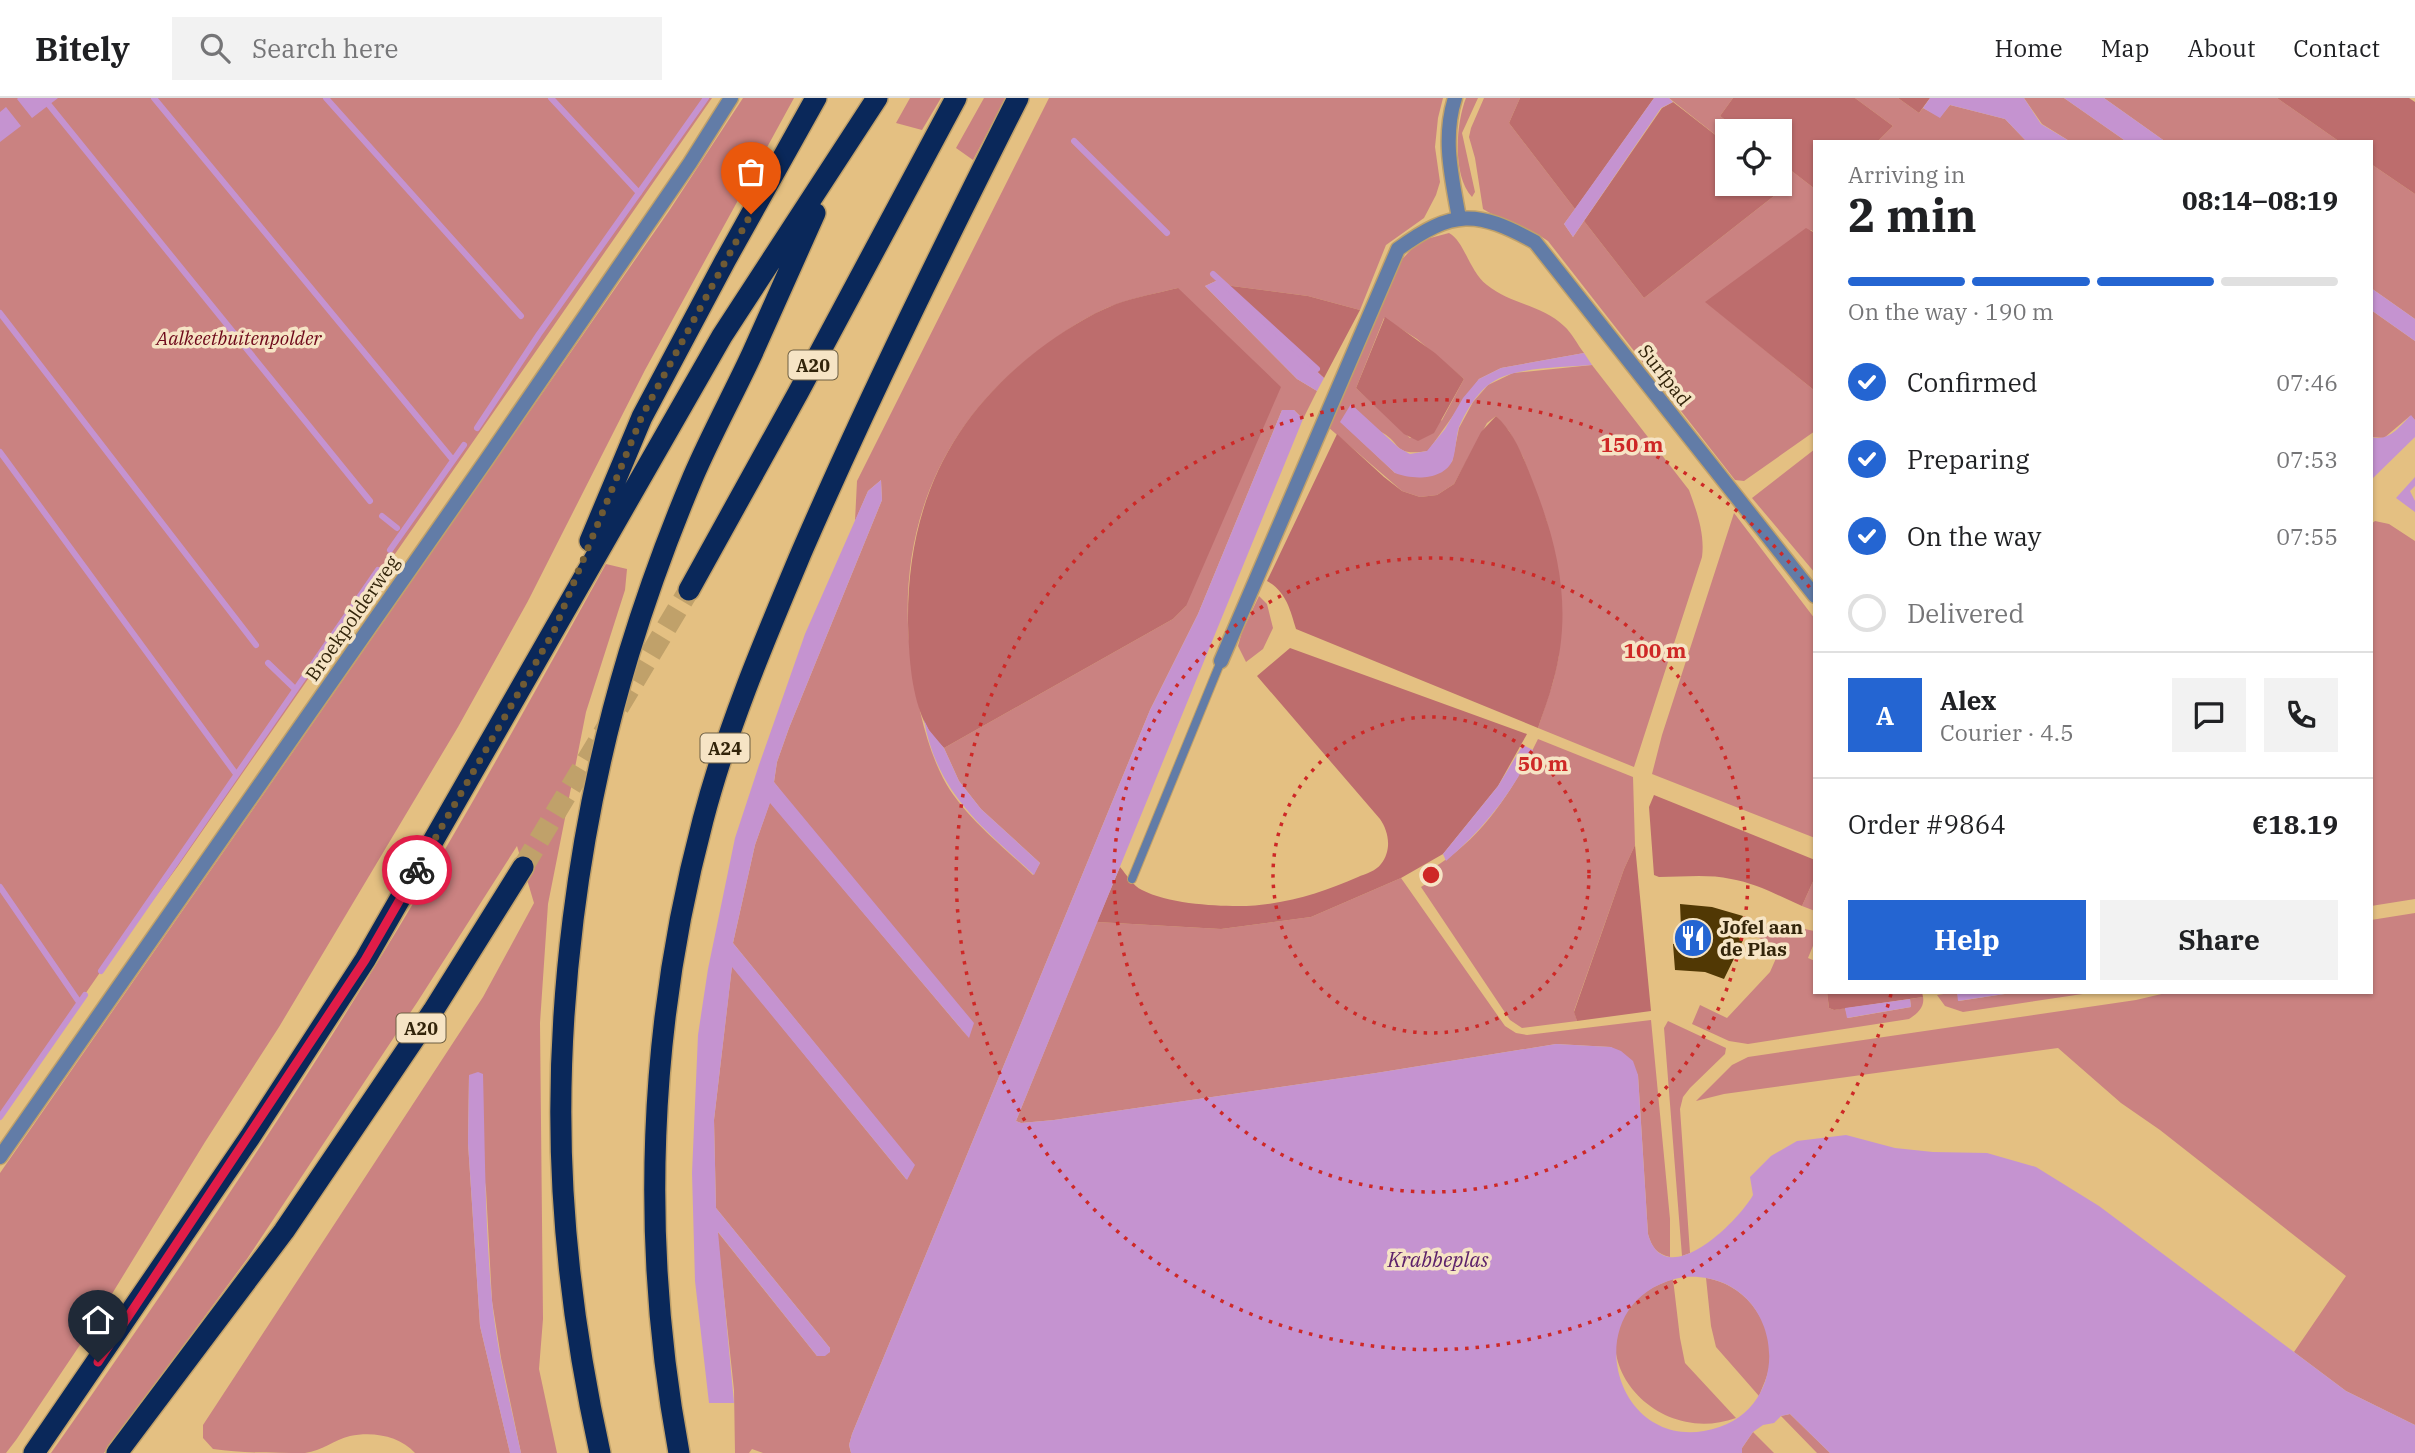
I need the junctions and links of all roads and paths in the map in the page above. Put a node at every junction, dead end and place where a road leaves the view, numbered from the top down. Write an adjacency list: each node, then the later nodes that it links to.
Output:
1 (731, 98): 15 (street, Broekpolderweg)
2 (816, 98): 11 (highway)
3 (877, 98): 7 (highway)
4 (956, 98): 9 (highway, A20)
5 (1018, 98): 19 (highway, A24)
6 (1455, 98): 8 (street)
7 (846, 147): 11 (highway); 18 (highway)
8 (1459, 218): 10 (street, Surfpad); 12 (street, Surfpad)
9 (689, 590)
10 (1813, 593)
11 (554, 631): 16 (highway)
12 (1221, 662): 14 (lane)
13 (523, 867): 17 (highway, A20)
14 (1132, 879)
15 (0, 1157)
16 (34, 1453)
17 (117, 1453)
18 (600, 1453)
19 (679, 1453)

